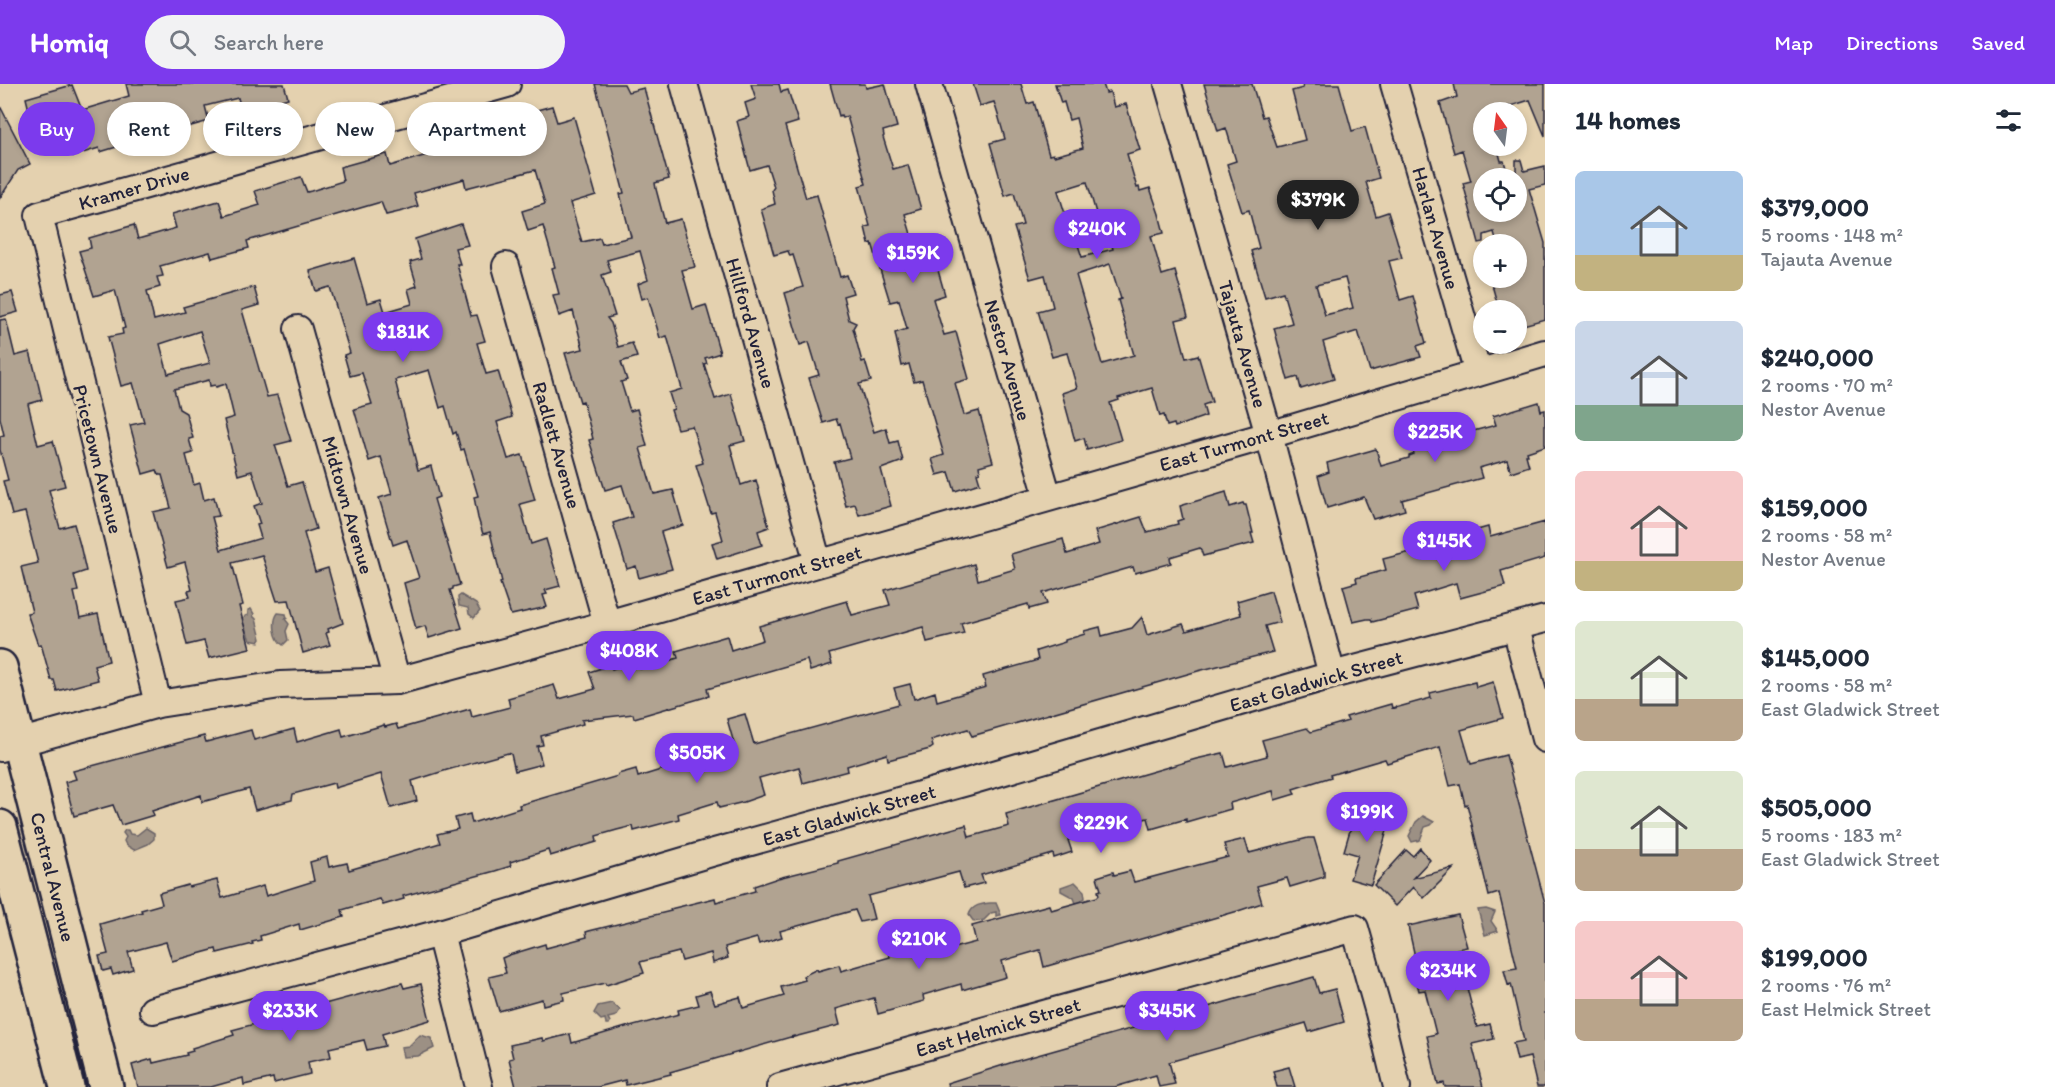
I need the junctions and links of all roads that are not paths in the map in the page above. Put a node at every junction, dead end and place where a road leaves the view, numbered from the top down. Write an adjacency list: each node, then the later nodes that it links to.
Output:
1 (507, 84): 6 (street, Kramer Drive)
2 (684, 84): 13 (street, Hillford Avenue)
3 (929, 84): 12 (street, Nestor Avenue)
4 (1168, 84): 11 (street, Tajauta Avenue)
5 (1394, 84): 10 (street, Harlan Avenue)
6 (39, 215): 20 (street, Pricetown Avenue)
7 (506, 266): 15 (street, Radlett Avenue)
8 (298, 329): 19 (street, Midtown Avenue)
9 (1545, 353): 10 (street, East Turmont Street)
10 (1478, 373): 11 (street, East Turmont Street)
11 (1269, 435): 12 (street, East Turmont Street); 18 (street, Tajauta Avenue)
12 (1048, 497): 13 (street, East Turmont Street)
13 (818, 563): 15 (street, East Turmont Street)
14 (1545, 620): 16 (street, East Gladwick Street)
15 (607, 624): 19 (street, East Turmont Street)
16 (1516, 628): 18 (street, East Gladwick Street); 21 (street)
17 (0, 667): 22 (main road, Central Avenue)
18 (1332, 675): 24 (street, East Gladwick Street)
19 (398, 681): 20 (street, East Turmont Street)
20 (158, 704): 22 (street, East Turmont Street)
21 (1545, 740)
22 (10, 745): 27 (main road, Central Avenue)
23 (0, 827): 26 (main road, Central Avenue)
24 (440, 933): 25 (street, East Gladwick Street); 28 (street)
25 (153, 1011)
26 (67, 1087)
27 (106, 1087)
28 (479, 1087)
29 (780, 1087): 30 (street, East Helmick Street)
30 (1397, 1087)

